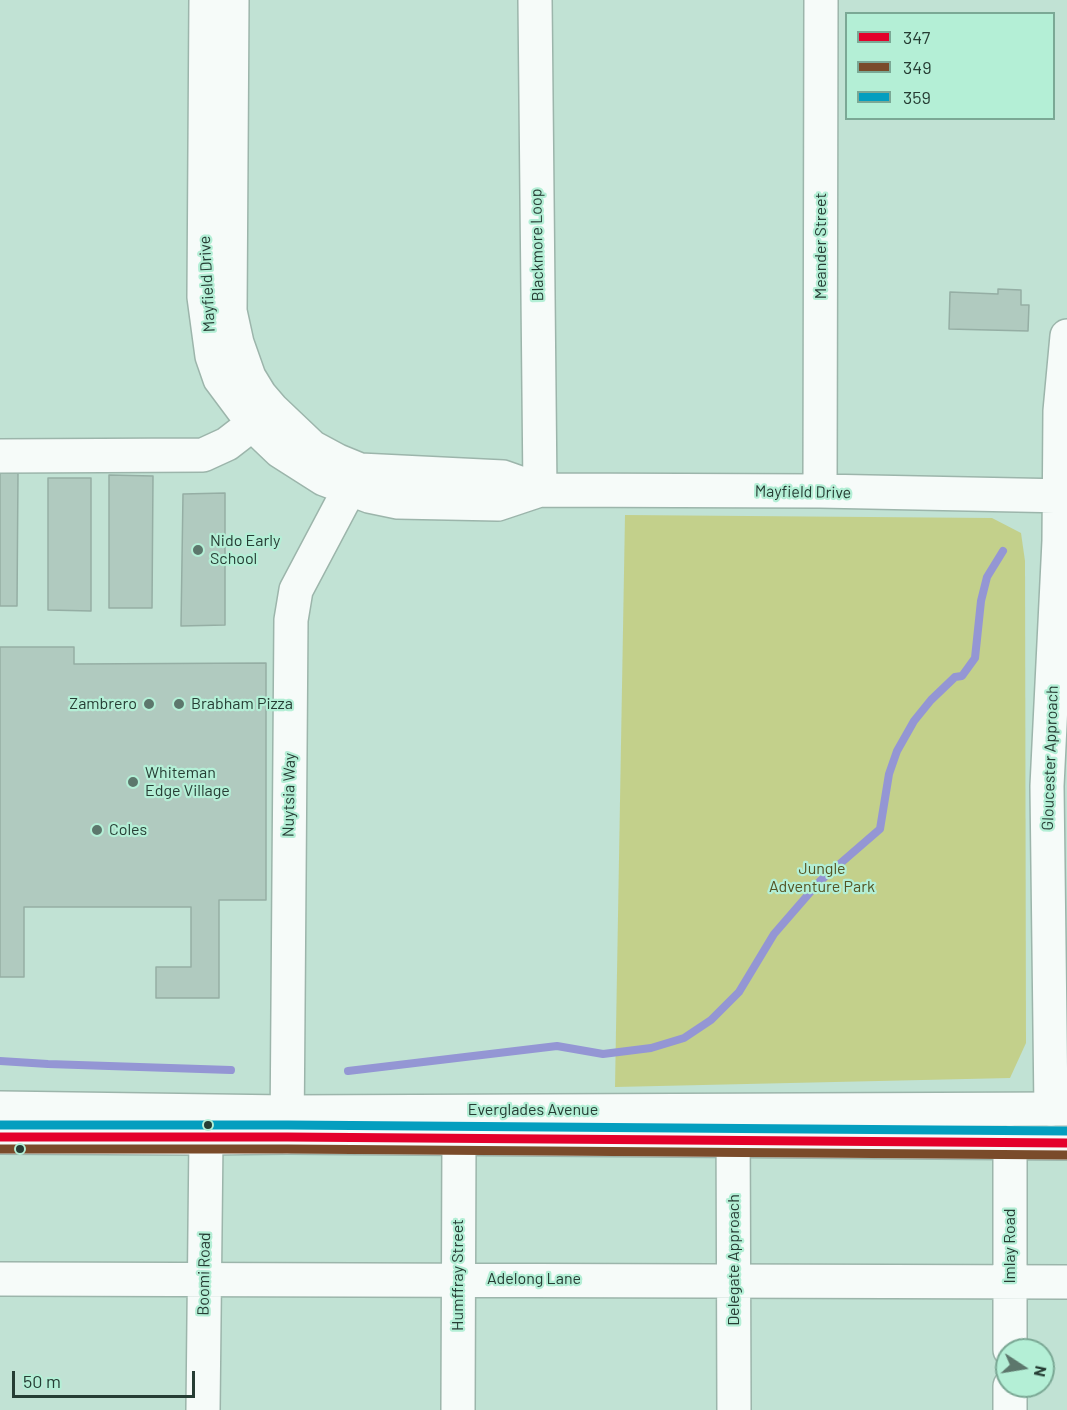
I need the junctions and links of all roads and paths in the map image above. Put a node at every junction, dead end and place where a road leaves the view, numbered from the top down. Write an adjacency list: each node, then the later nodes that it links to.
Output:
1 (206, 0): 6 (street, Mayfield Drive)
2 (232, 0): 6 (street, Mayfield Drive)
3 (535, 0): 9 (street, Blackmore Loop)
4 (821, 0): 10 (street, Meander Street)
5 (1067, 336): 11 (street, Gloucester Approach)
6 (263, 416): 7 (street); 8 (street, Mayfield Drive)
7 (0, 456)
8 (355, 479): 9 (street, Mayfield Drive); 15 (street, Nuytsia Way)
9 (540, 490): 10 (street, Mayfield Drive)
10 (820, 491): 11 (street, Mayfield Drive)
11 (1063, 496): 12 (street, Gloucester Approach)
12 (1057, 787): 14 (street, Gloucester Approach)
13 (0, 1108): 15 (street, Everglades Avenue)
14 (1059, 1109): 16 (street, Everglades Avenue)
15 (286, 1124): 16 (street, Everglades Avenue); 18 (street, Everglades Avenue); 19 (street, Everglades Avenue)
16 (733, 1124): 19 (street, Everglades Avenue); 20 (street, Everglades Avenue); 25 (street, Delegate Approach)
17 (0, 1137): 18 (street, Everglades Avenue)
18 (206, 1138): 23 (street, Boomi Road)
19 (459, 1139): 24 (street, Humffray Street)
20 (1010, 1142): 21 (street, Everglades Avenue); 26 (street, Imlay Road)
21 (1067, 1143)
22 (0, 1279): 23 (street, Adelong Lane)
23 (204, 1279): 24 (street, Adelong Lane); 29 (street, Boomi Road)
24 (458, 1279): 25 (street, Adelong Lane); 30 (street, Humffray Street)
25 (735, 1280): 26 (street, Adelong Lane); 31 (street, Delegate Approach)
26 (1011, 1282): 27 (street, Adelong Lane); 28 (street, Imlay Road)
27 (1067, 1282)
28 (1010, 1338)
29 (203, 1410)
30 (458, 1410)
31 (735, 1410)

